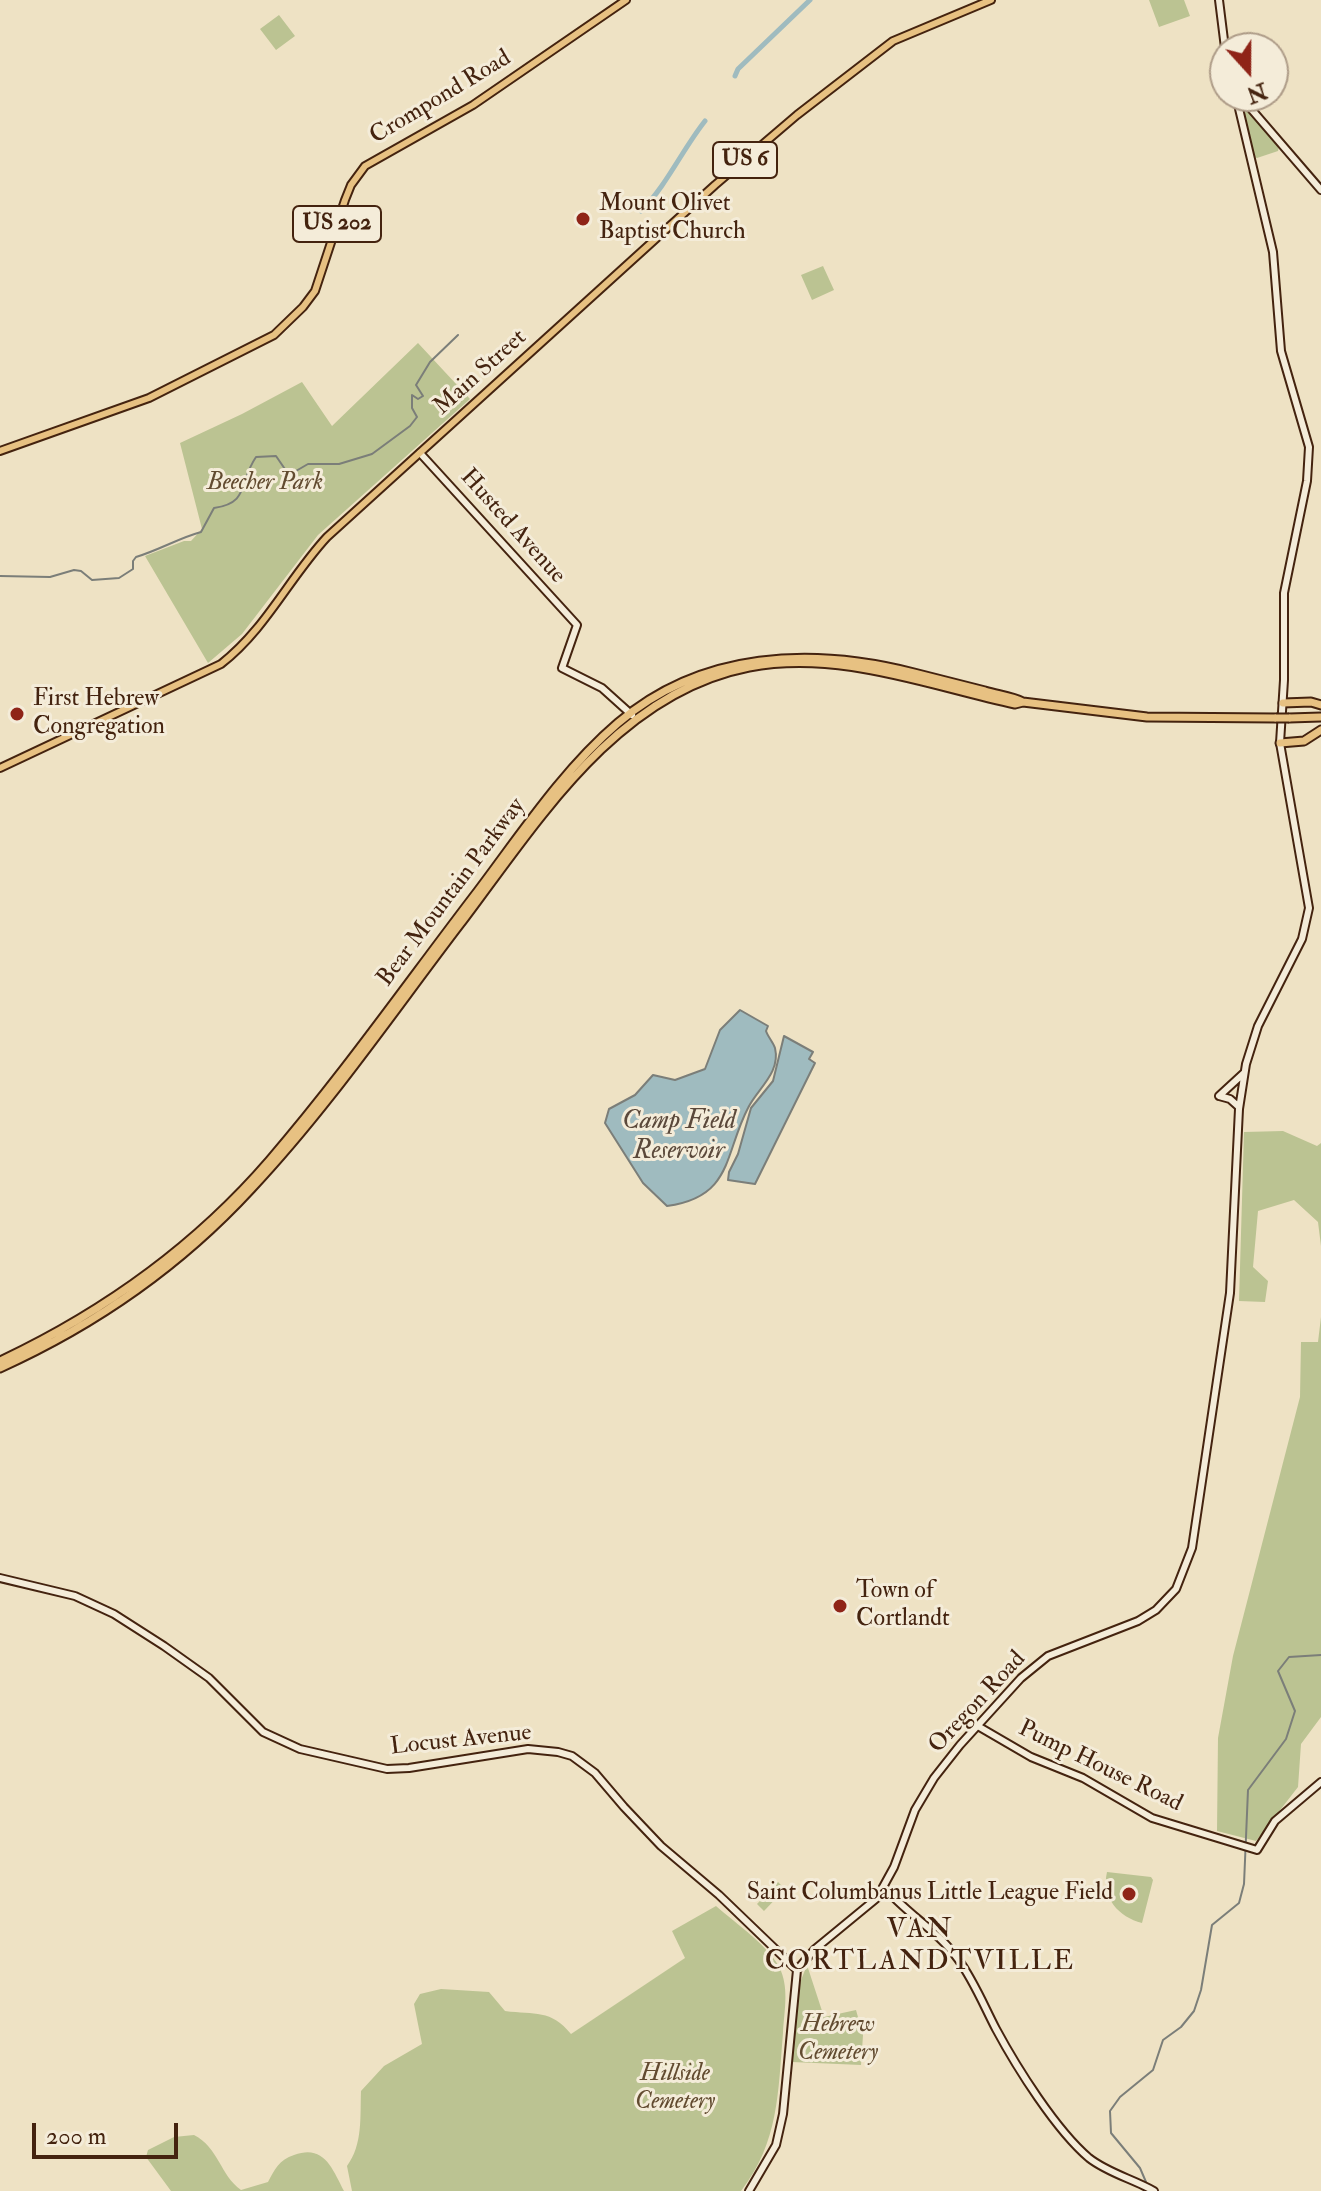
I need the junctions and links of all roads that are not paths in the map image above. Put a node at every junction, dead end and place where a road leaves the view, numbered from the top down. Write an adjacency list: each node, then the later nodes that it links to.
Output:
1 (626, 0): 10 (main road, Crompond Road / US 202)
2 (963, 0): 5 (main road)
3 (991, 0): 5 (main road, Main Street / US 6)
4 (1219, 0): 6 (street)
5 (967, 10): 11 (main road, Main Street / US 6)
6 (1223, 32)
7 (1242, 112): 12 (street)
8 (1252, 112): 9 (street)
9 (1321, 190)
10 (0, 451)
11 (420, 453): 14 (street, Husted Avenue); 19 (main road, Main Street / US 6)
12 (1283, 703): 13 (highway); 18 (street)
13 (1318, 704): 15 (highway)
14 (634, 717): 16 (highway, Bear Mountain Parkway, bridge); 22 (highway, Bear Mountain Parkway); 23 (highway, Bear Mountain Parkway)
15 (1320, 717): 16 (highway, Bear Mountain Parkway)
16 (1304, 718): 17 (highway)
17 (1320, 731): 18 (highway)
18 (1280, 743): 20 (street)
19 (0, 768)
20 (1244, 1073): 21 (street, Oregon Road); 21 (street)
21 (1239, 1109): 25 (street, Oregon Road)
22 (0, 1361)
23 (0, 1368)
24 (0, 1578): 28 (street, Locust Avenue)
25 (976, 1725): 26 (street, Pump House Road); 27 (street, Oregon Road)
26 (1321, 1782)
27 (884, 1887): 28 (street, Oregon Road); 29 (street)
28 (797, 1970): 30 (street)
29 (1153, 2190)
30 (749, 2191)

